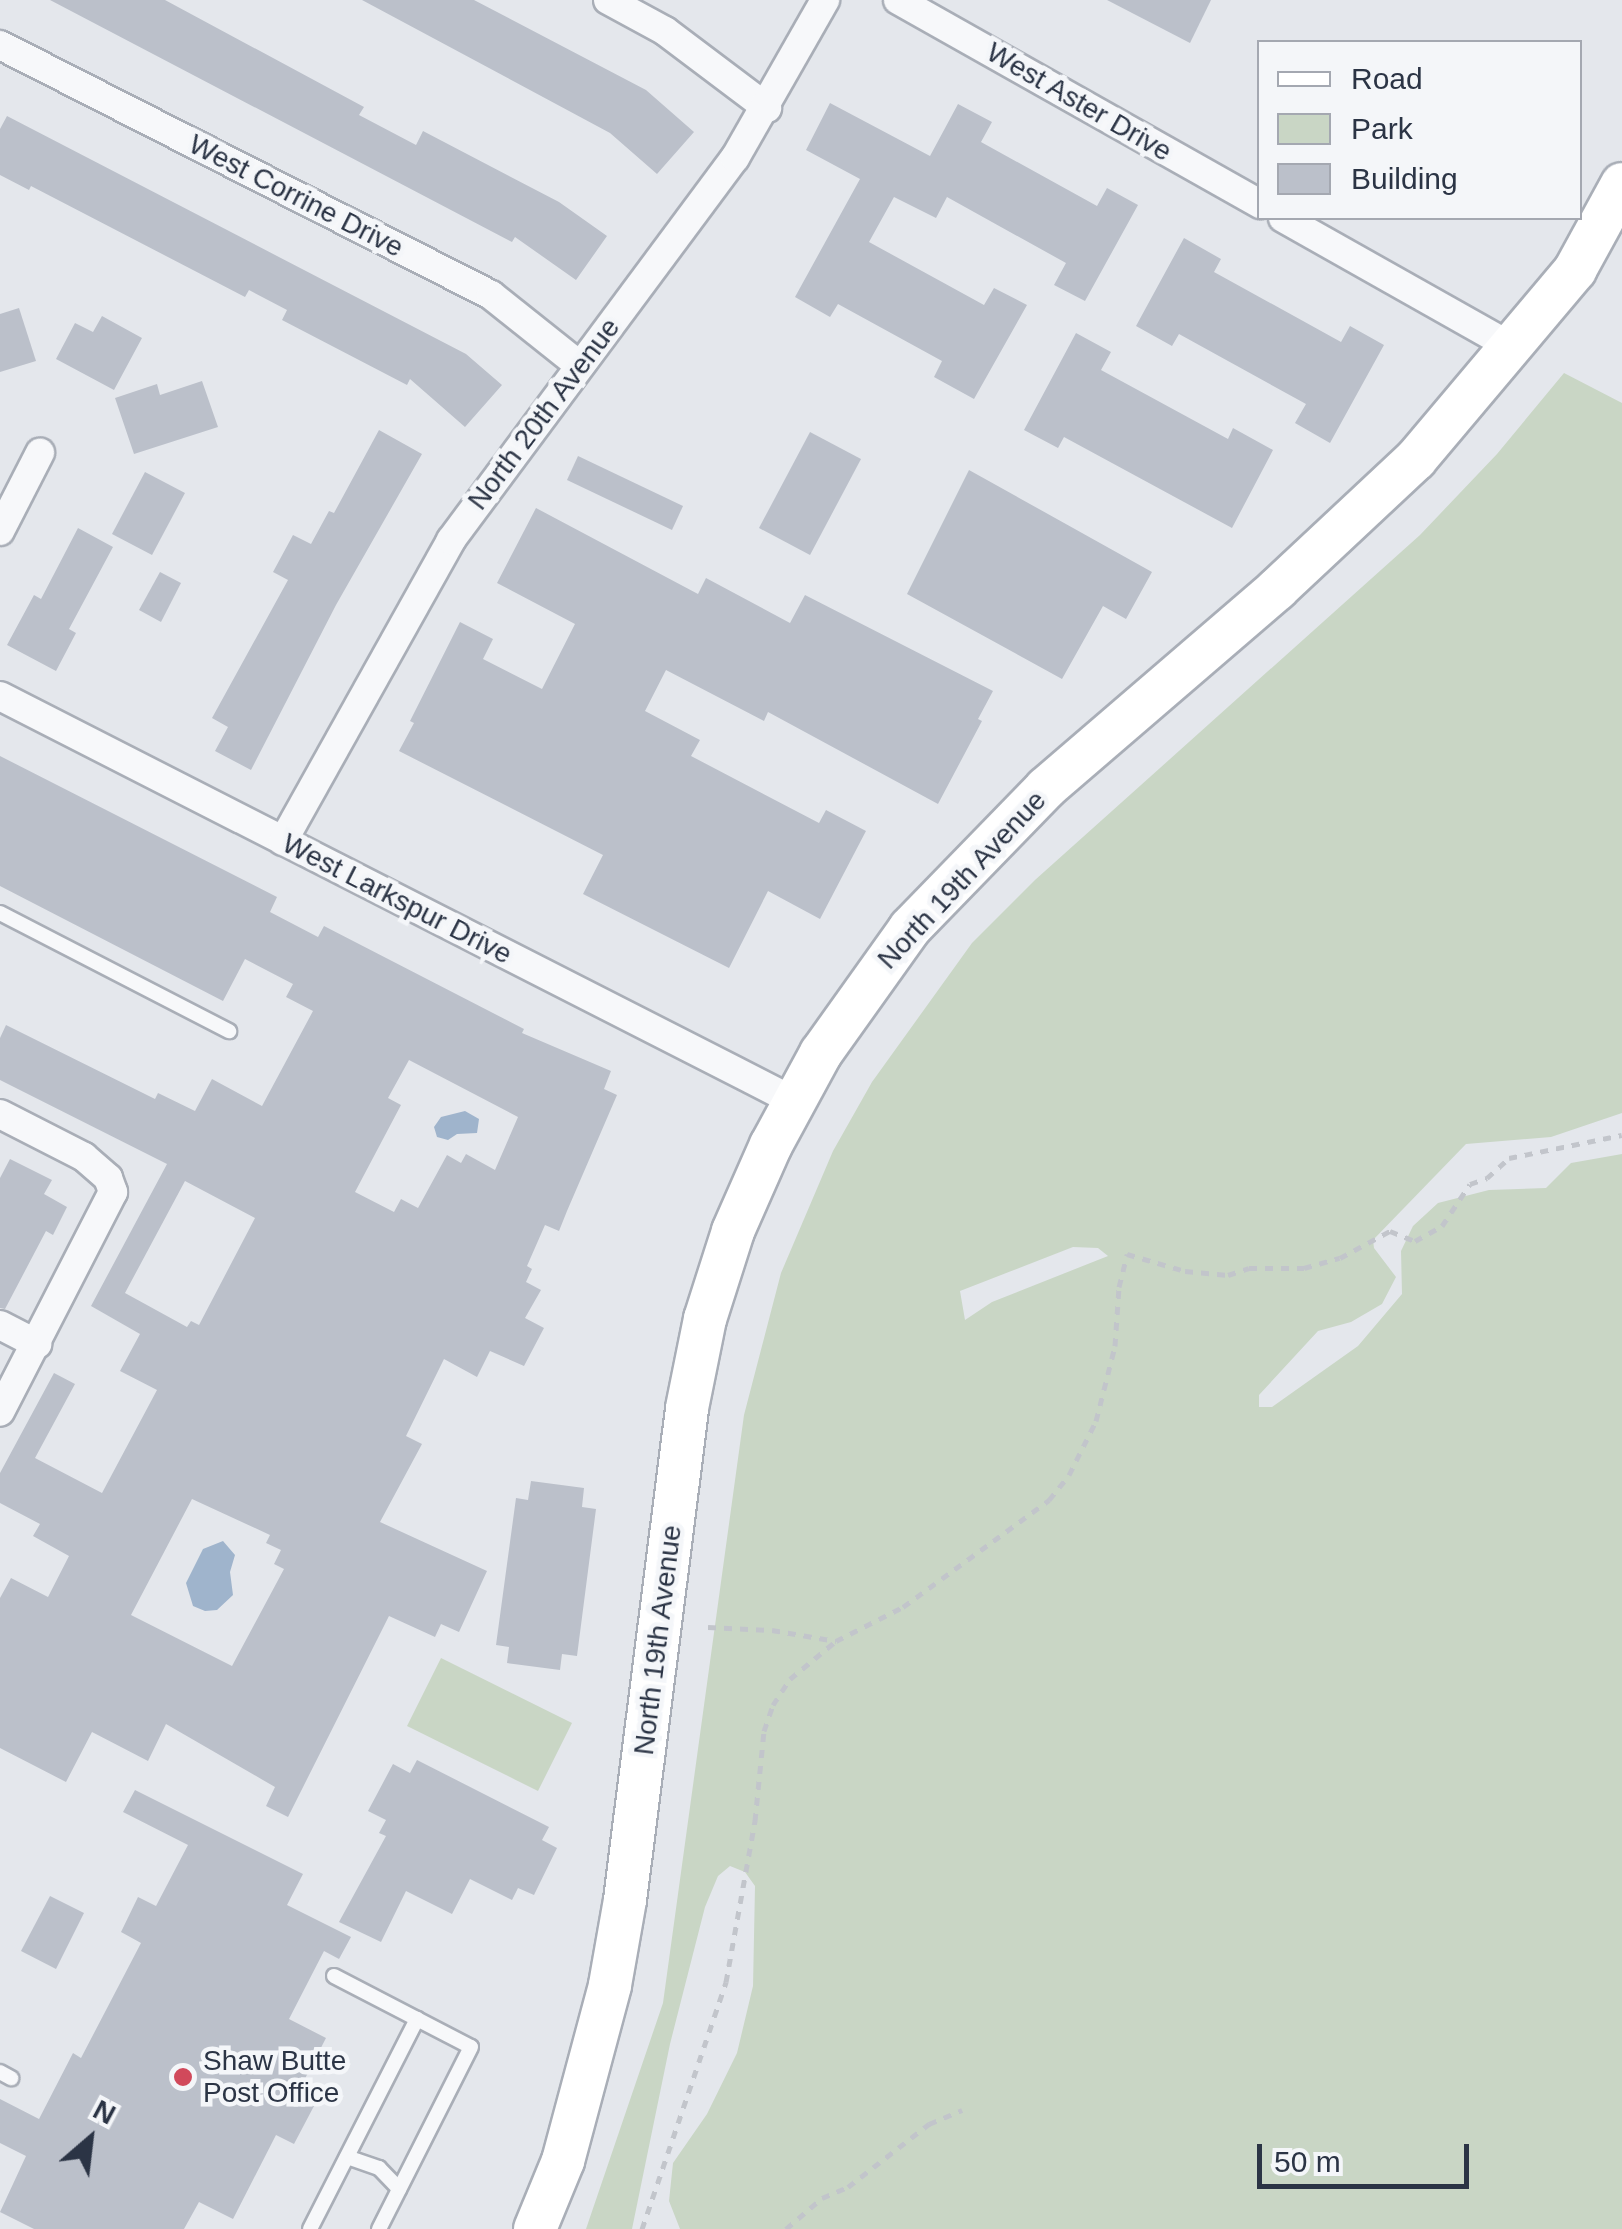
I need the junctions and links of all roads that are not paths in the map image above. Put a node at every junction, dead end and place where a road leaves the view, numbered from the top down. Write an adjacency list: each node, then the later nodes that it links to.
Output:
1 (608, 0): 5 (street)
2 (825, 0): 5 (street, North 20th Avenue)
3 (898, 0): 7 (street, West Aster Drive)
4 (0, 45): 10 (street, West Corrine Drive)
5 (767, 108): 10 (street, North 20th Avenue)
6 (1622, 184): 9 (main road, North 19th Avenue)
7 (1257, 202)
8 (1287, 220): 9 (street)
9 (1514, 348): 17 (main road, North 19th Avenue)
10 (580, 365): 14 (street, North 20th Avenue)
11 (40, 452): 12 (street)
12 (0, 531)
13 (0, 696): 14 (street, West Larkspur Drive)
14 (283, 841): 17 (street, West Larkspur Drive)
15 (0, 913): 16 (lane)
16 (229, 1031)
17 (794, 1102): 28 (main road, North 19th Avenue)
18 (0, 1114): 20 (street)
19 (0, 1325): 20 (street)
20 (36, 1344): 21 (street)
21 (0, 1412)
22 (334, 1976): 23 (lane)
23 (417, 2019): 24 (lane); 25 (lane)
24 (346, 2157): 25 (lane); 26 (lane)
25 (400, 2189): 27 (lane)
26 (310, 2229)
27 (379, 2229)
28 (534, 2229)

